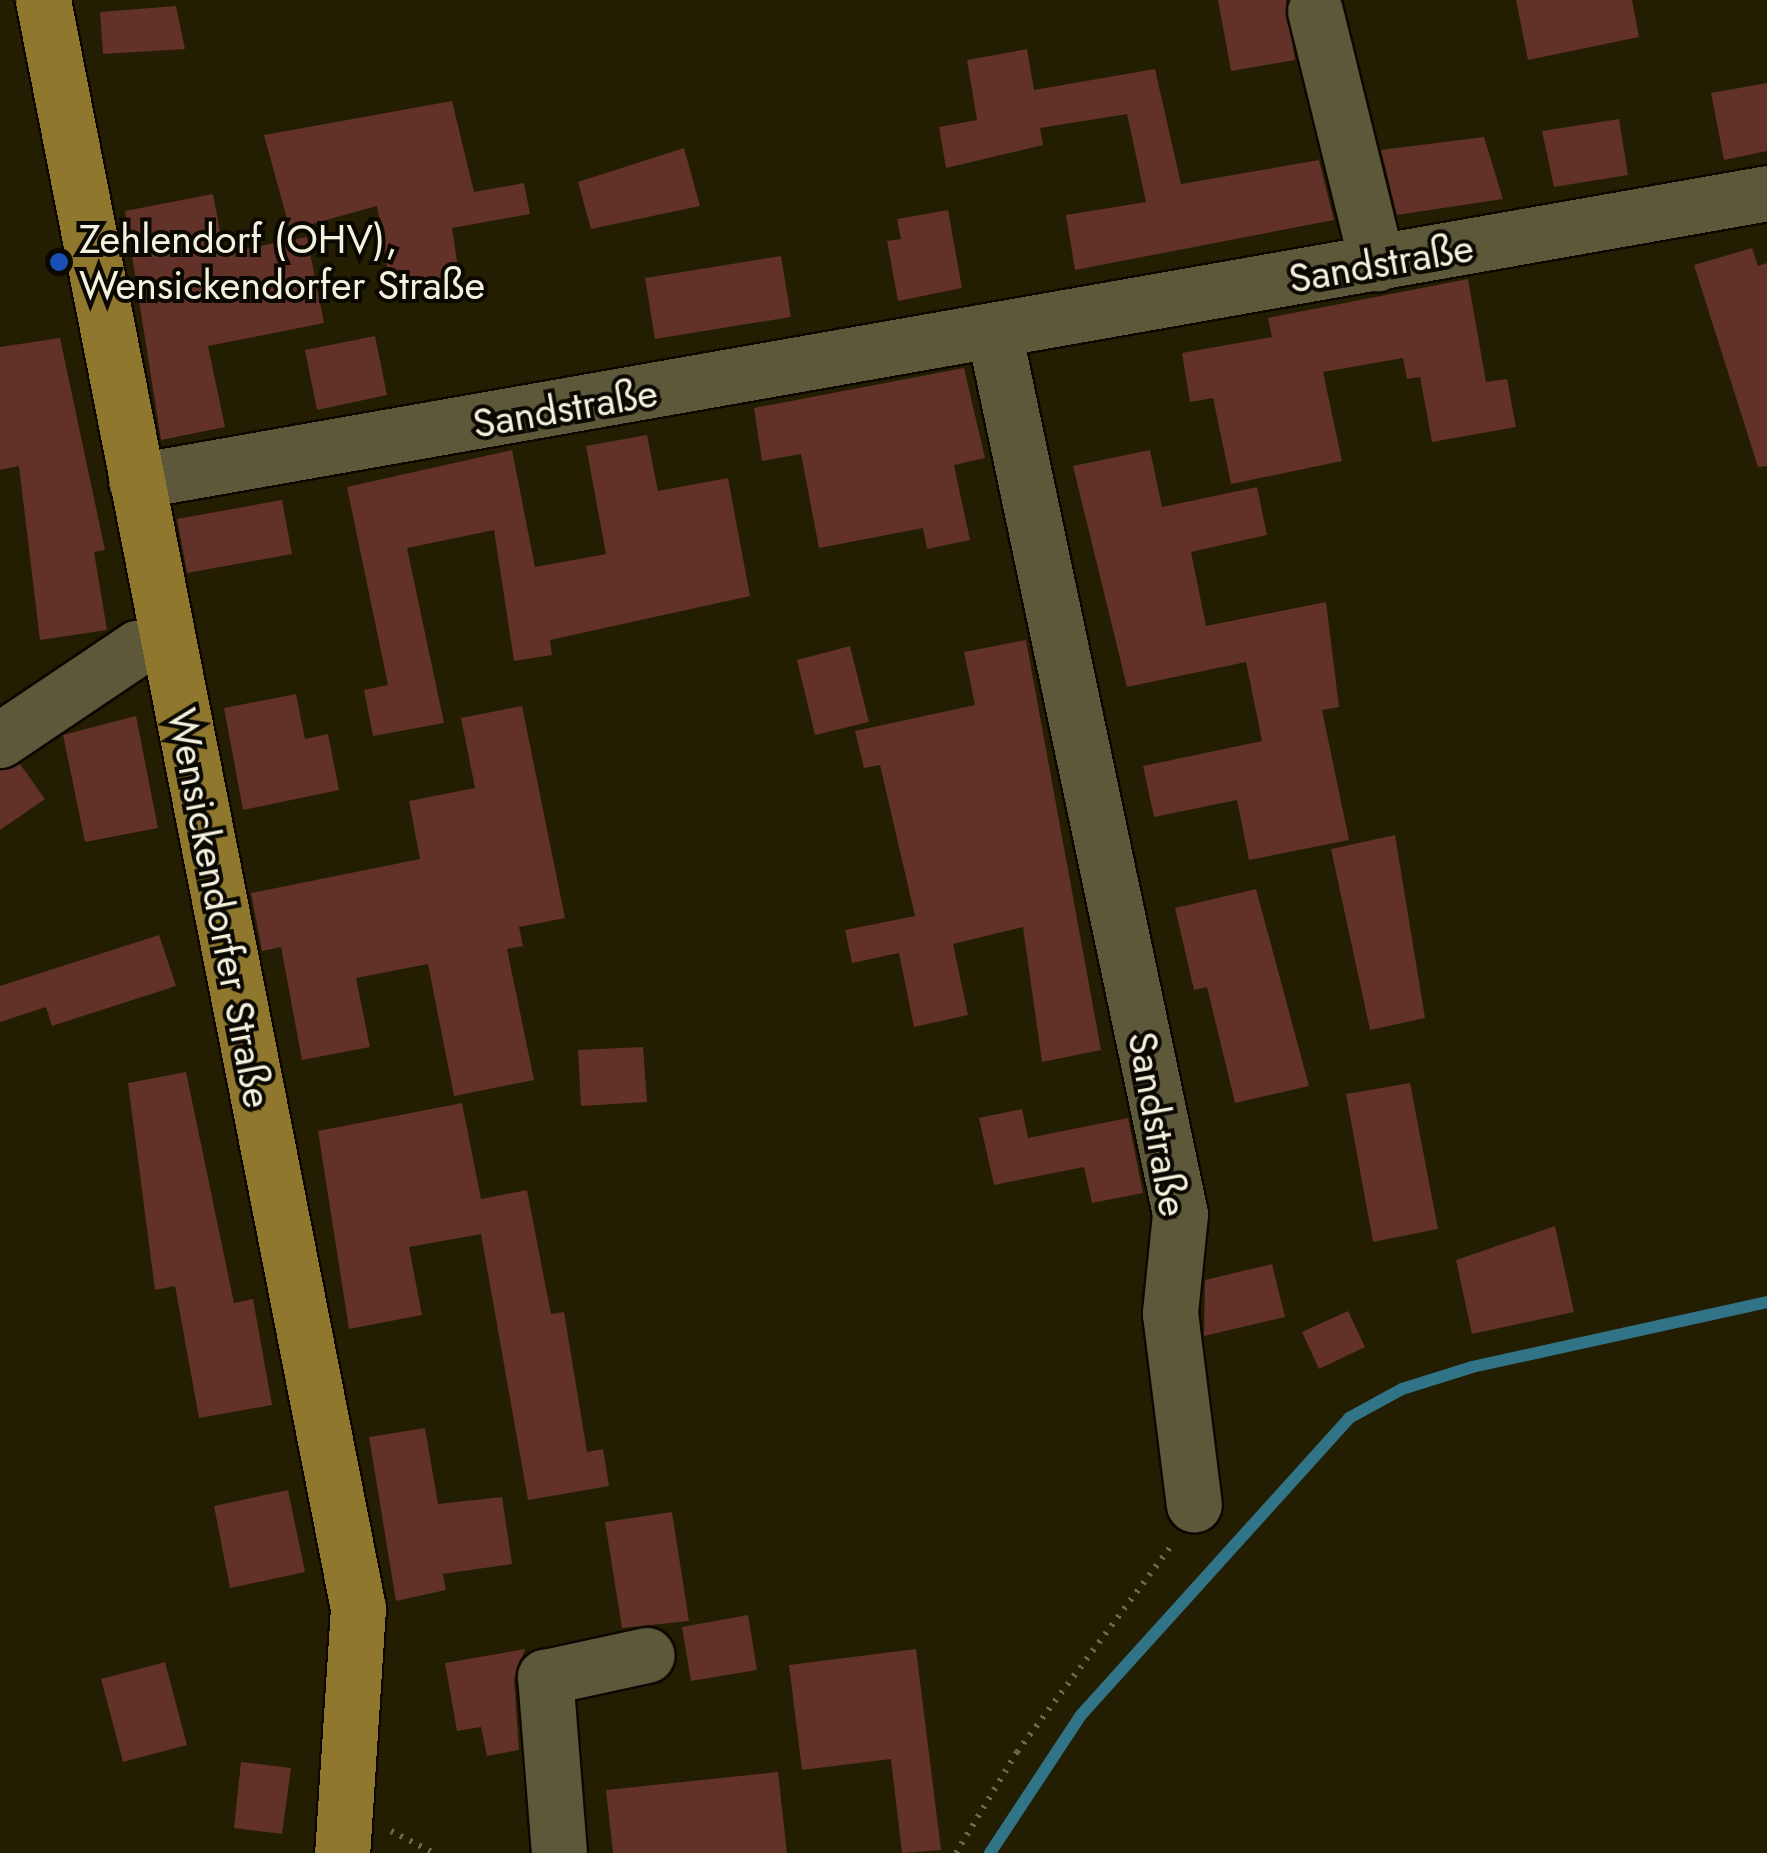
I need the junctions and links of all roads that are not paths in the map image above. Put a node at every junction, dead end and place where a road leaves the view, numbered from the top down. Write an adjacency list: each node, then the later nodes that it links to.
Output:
1 (43, 0): 6 (main road, Wensickendorfer Straße)
2 (1315, 12): 4 (street)
3 (1767, 193): 4 (street, Sandstraße)
4 (1376, 264): 5 (street, Sandstraße)
5 (994, 332): 6 (street, Sandstraße); 9 (street, Sandstraße)
6 (136, 481): 7 (main road, Wensickendorfer Straße)
7 (168, 643): 8 (street); 11 (main road, Wensickendorfer Straße)
8 (0, 740)
9 (1194, 1504)
10 (647, 1655): 12 (street)
11 (356, 1832)
12 (559, 1853)

